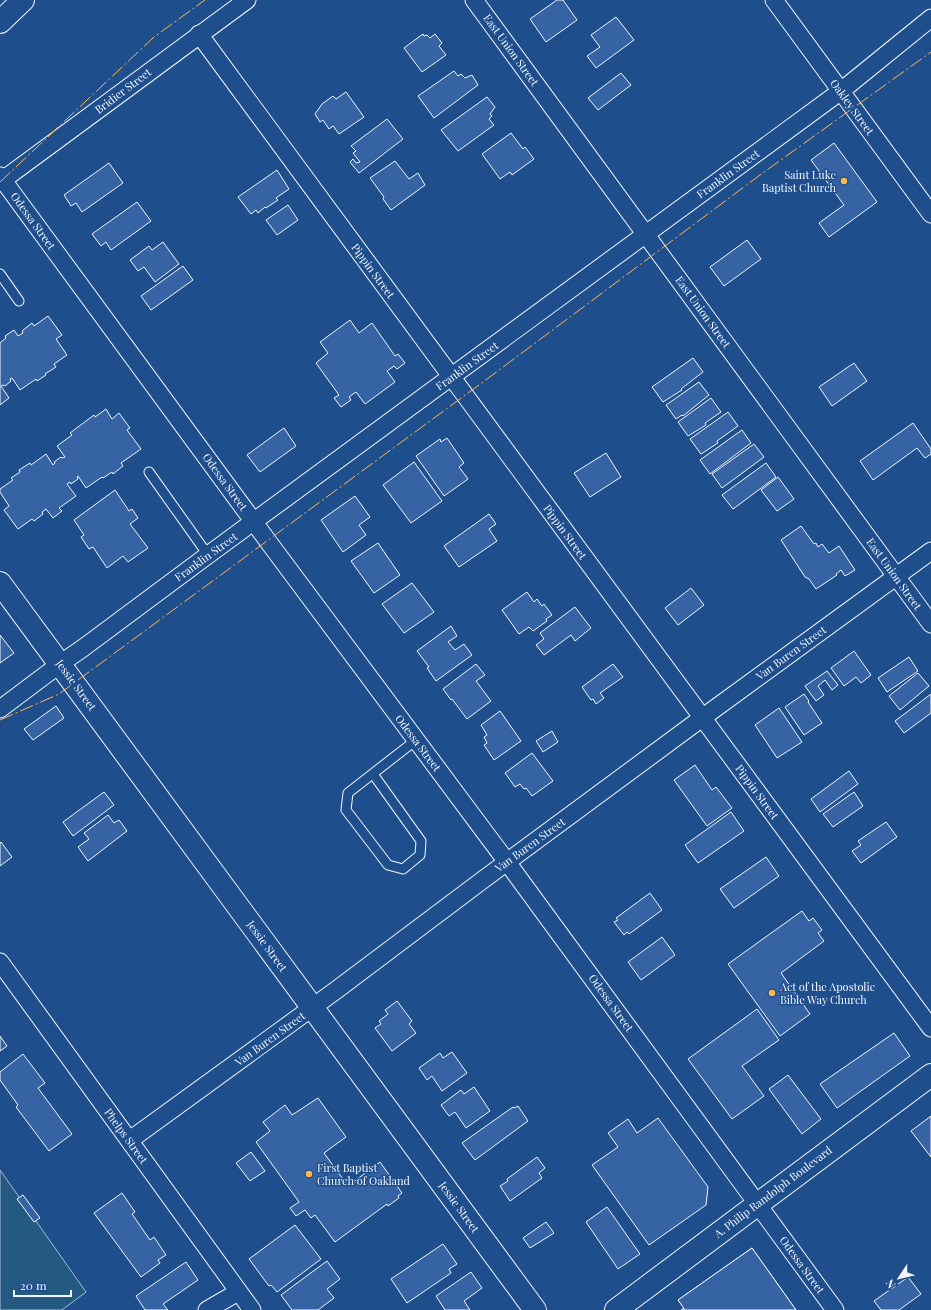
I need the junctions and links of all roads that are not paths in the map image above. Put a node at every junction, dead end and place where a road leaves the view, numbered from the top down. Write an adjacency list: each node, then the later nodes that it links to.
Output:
1 (23, 0): 7 (main road)
2 (32, 0): 7 (main road)
3 (246, 0): 8 (street, Bridier Street)
4 (474, 0): 12 (street, East Union Street)
5 (774, 0): 9 (street, Oakley Street)
6 (931, 18): 9 (street, Franklin Street)
7 (0, 22)
8 (199, 34): 10 (street, Bridier Street); 15 (street, Pippin Street)
9 (841, 91): 11 (street, Oakley Street); 12 (street, Franklin Street)
10 (1, 180): 17 (street, Odessa Street)
11 (931, 214)
12 (646, 234): 15 (street, Franklin Street); 20 (street, East Union Street)
13 (0, 274): 14 (lane)
14 (19, 301)
15 (451, 378): 17 (street, Franklin Street); 25 (street, Pippin Street)
16 (149, 472): 19 (lane)
17 (254, 522): 19 (street, Franklin Street); 26 (street, Odessa Street)
18 (931, 551): 20 (street, Van Buren Street)
19 (208, 555): 23 (street, Franklin Street)
20 (896, 577): 22 (street, East Union Street); 25 (street, Van Buren Street)
21 (0, 583): 23 (main road, Jessie Street)
22 (931, 624)
23 (60, 664): 24 (street, Franklin Street); 30 (main road, Jessie Street)
24 (0, 709)
25 (702, 718): 28 (street, Van Buren Street); 31 (street, Pippin Street)
26 (416, 740): 27 (lane); 28 (street, Odessa Street)
27 (372, 774): 27 (lane)
28 (507, 862): 30 (street, Van Buren Street); 34 (street, Odessa Street)
29 (0, 962): 33 (street, Phelps Street)
30 (312, 1008): 33 (street, Van Buren Street); 38 (main road, Jessie Street)
31 (931, 1028)
32 (931, 1075): 34 (main road, A. Philip Randolph Boulevard)
33 (130, 1140): 35 (street, Phelps Street)
34 (758, 1204): 39 (main road, A. Philip Randolph Boulevard); 40 (street, Odessa Street)
35 (238, 1292): 36 (street); 37 (street, Phelps Street)
36 (207, 1310)
37 (252, 1310)
38 (535, 1310)
39 (616, 1310)
40 (835, 1310)

